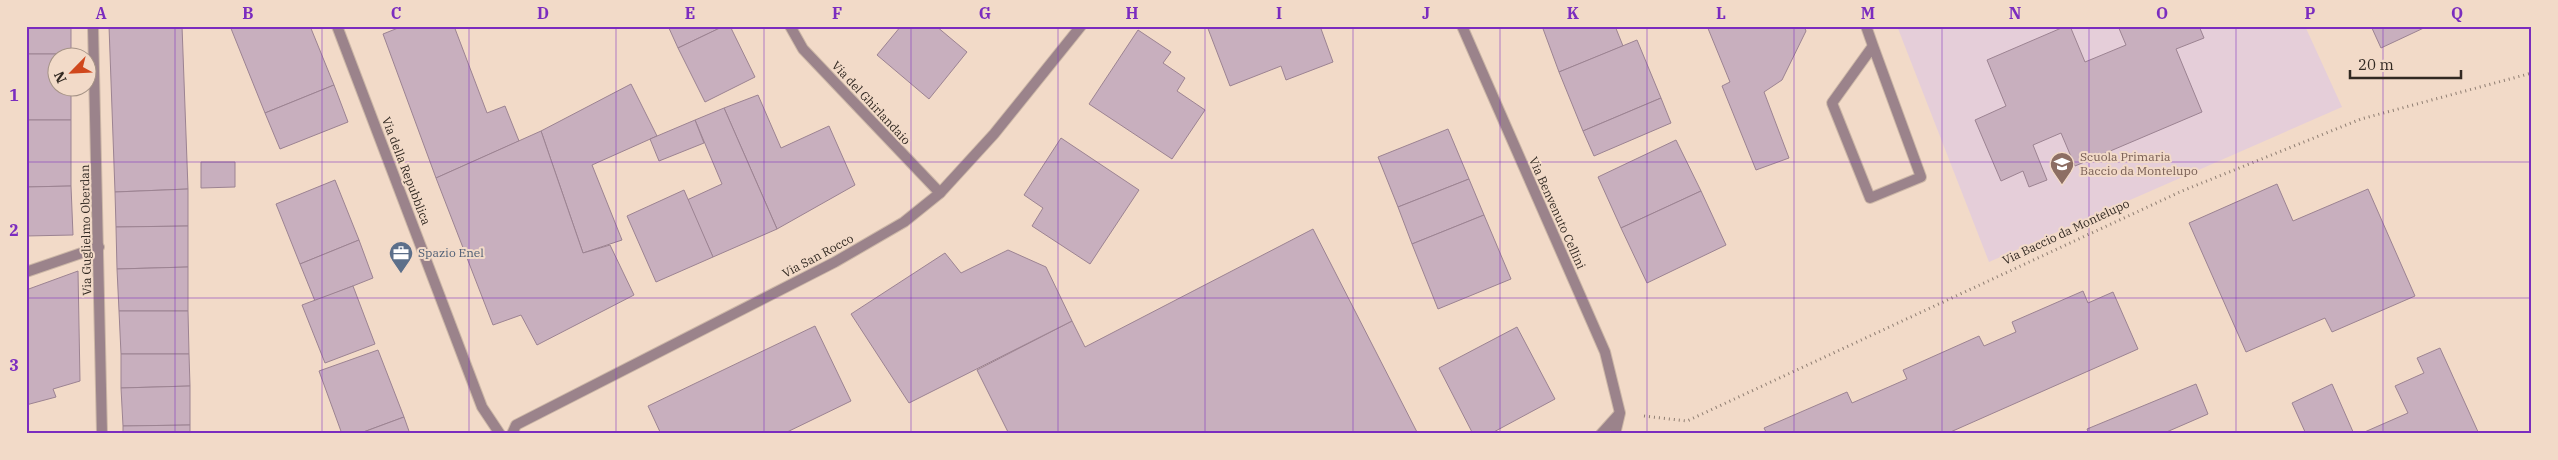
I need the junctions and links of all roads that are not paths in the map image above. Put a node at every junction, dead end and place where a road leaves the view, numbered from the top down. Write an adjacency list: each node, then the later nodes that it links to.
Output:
1 (93, 26): 9 (street, Via Guglielmo Oberdan)
2 (337, 26): 13 (street, Via della Repubblica)
3 (790, 26): 8 (street, Via del Ghirlandaio)
4 (1081, 26): 8 (street, Via San Rocco)
5 (1462, 26): 11 (street, Via Benvenuto Cellini)
6 (1866, 26): 7 (street)
7 (1873, 46): 7 (street)
8 (940, 193): 14 (street, Via San Rocco)
9 (99, 248): 10 (street); 12 (street, Via Guglielmo Oberdan)
10 (26, 272)
11 (1620, 413): 15 (street); 16 (street)
12 (102, 434)
13 (500, 434)
14 (512, 434)
15 (1601, 434)
16 (1616, 434)

